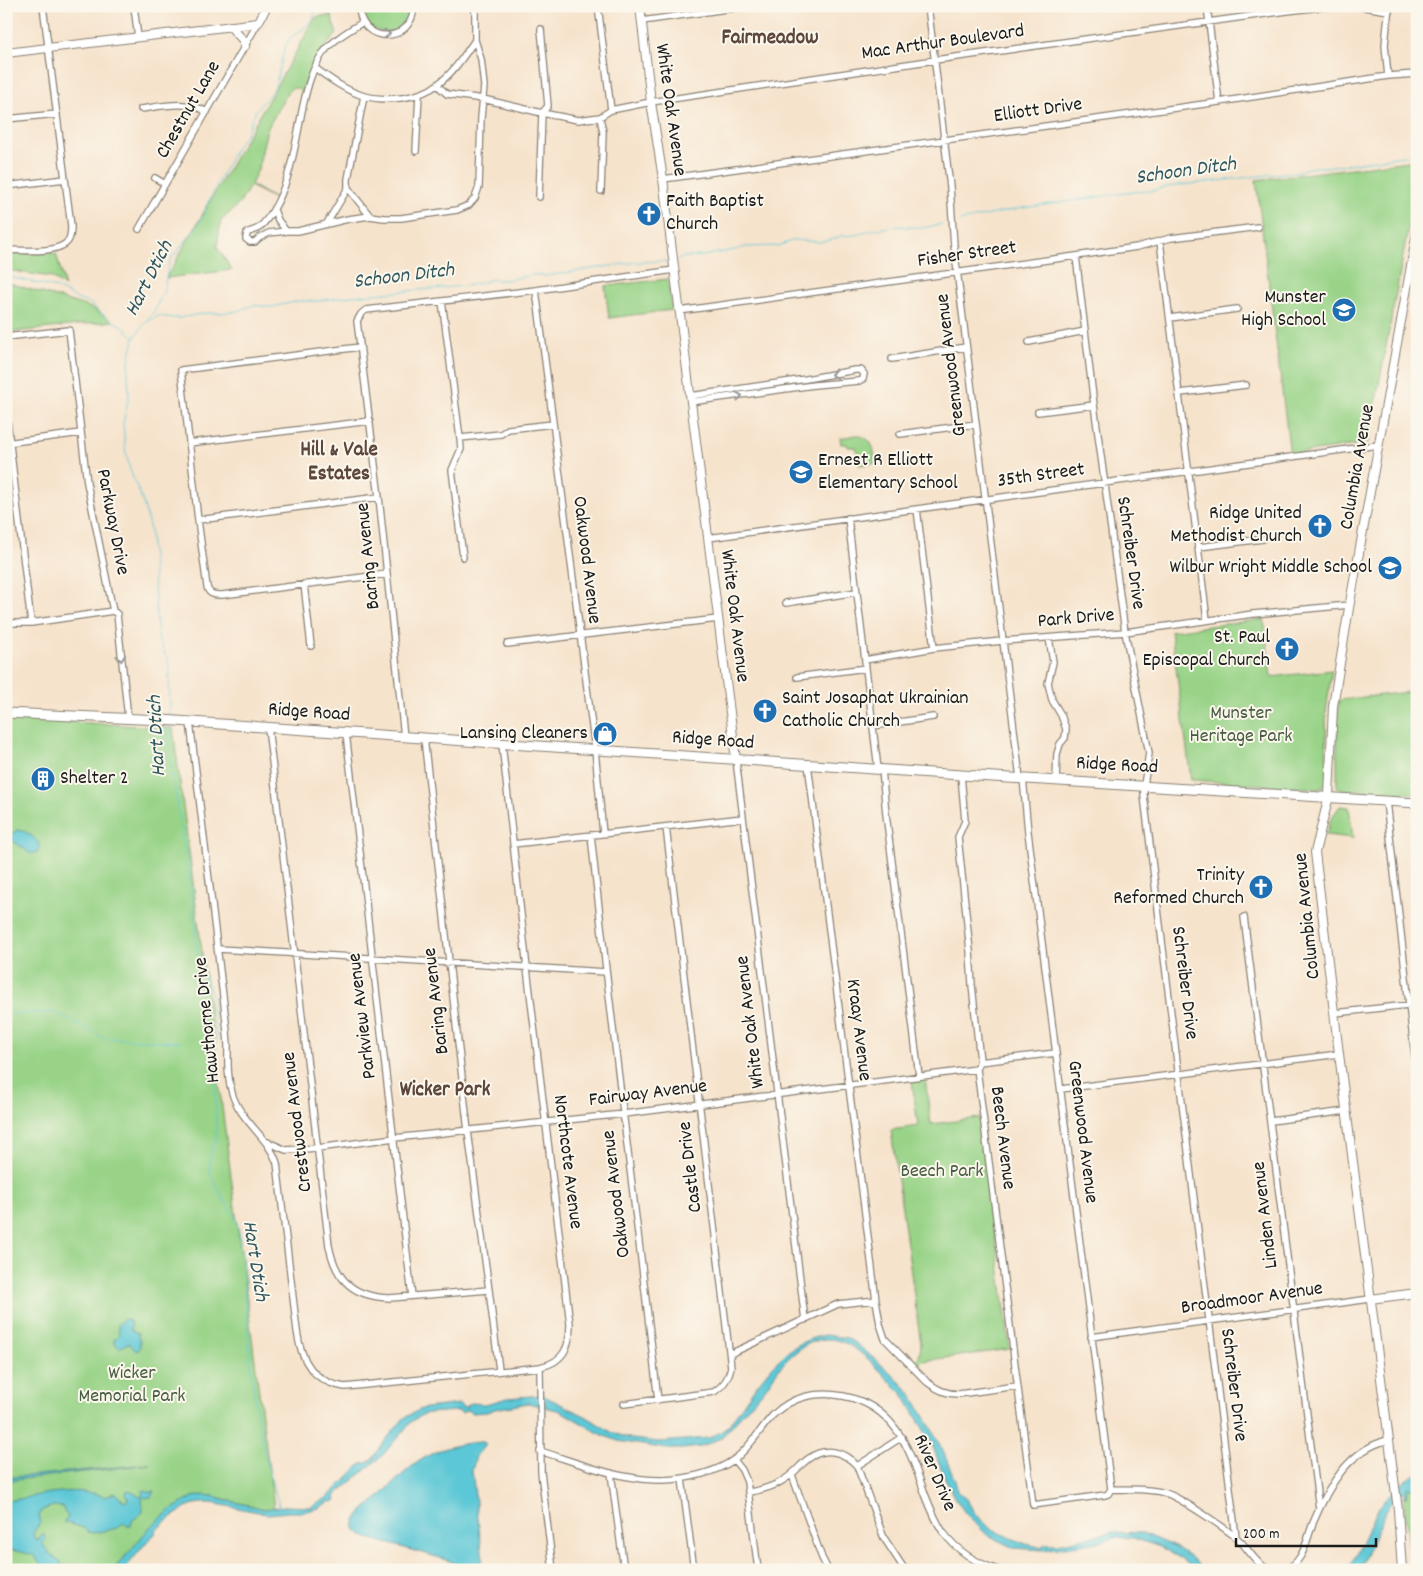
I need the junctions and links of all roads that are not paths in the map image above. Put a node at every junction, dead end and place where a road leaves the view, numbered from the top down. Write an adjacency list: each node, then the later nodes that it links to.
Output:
1 (43, 6): 24 (street)
2 (134, 6): 21 (street)
3 (267, 6): 18 (street, Chestnut Lane)
4 (359, 6): 16 (street)
5 (414, 6): 16 (street, one-way to 5)
6 (475, 6): 22 (street)
7 (598, 6): 37 (street)
8 (640, 6): 15 (street, White Oak Avenue)
9 (748, 6): 15 (street)
10 (928, 6): 26 (street, Greenwood Avenue)
11 (1207, 6): 17 (street)
12 (1341, 6): 17 (street, Mac Arthur Boulevard)
13 (1358, 6): 14 (street)
14 (1389, 8): 29 (street)
15 (642, 21): 34 (street, White Oak Avenue)
16 (363, 22): 27 (street)
17 (1209, 22): 26 (street, Mac Arthur Boulevard); 35 (street)
18 (258, 23): 19 (street); 23 (street, Chestnut Lane)
19 (230, 26): 21 (street); 23 (street)
20 (541, 29): 39 (street)
21 (138, 38): 24 (street)
22 (475, 40): 30 (street); 33 (street)
23 (245, 46): 38 (street, Chestnut Lane)
24 (48, 48): 25 (street); 40 (street)
25 (6, 52)
26 (935, 60): 34 (street, Mac Arthur Boulevard); 43 (street, Greenwood Avenue)
27 (315, 68): 32 (street); 53 (street)
28 (1417, 74): 29 (street, Elliott Drive)
29 (1388, 76): 35 (street, Elliott Drive)
30 (437, 85): 31 (street); 33 (street)
31 (419, 95): 32 (street); 44 (street)
32 (364, 96): 50 (street)
33 (483, 99): 39 (street); 54 (street)
34 (651, 102): 37 (street, Mac Arthur Boulevard); 47 (street, White Oak Avenue)
35 (1219, 102): 43 (street, Elliott Drive)
36 (141, 109): 38 (street)
37 (611, 110): 41 (street)
38 (207, 112): 48 (street, Chestnut Lane)
39 (542, 113): 41 (street); 52 (street)
40 (57, 114): 42 (street); 46 (street)
41 (600, 117): 51 (street)
42 (6, 119)
43 (944, 140): 47 (street, Elliott Drive); 64 (street, Greenwood Avenue)
44 (416, 151)
45 (155, 178): 48 (street)
46 (65, 179): 49 (street); 61 (street)
47 (663, 179): 63 (street, White Oak Avenue)
48 (165, 184): 57 (street, Chestnut Lane)
49 (6, 186)
50 (348, 188): 54 (street); 55 (street)
51 (601, 191)
52 (539, 197)
53 (274, 210): 58 (street); 58 (street)
54 (370, 216): 55 (street)
55 (327, 223): 58 (street)
56 (1258, 227): 60 (street, Fisher Street)
57 (139, 229)
58 (286, 231)
59 (1417, 233): 90 (street, Columbia Avenue)
60 (1160, 241): 62 (street, Fisher Street); 69 (street)
61 (6, 250)
62 (1076, 256): 64 (street, Fisher Street); 70 (street, Schreiber Drive)
63 (674, 270): 65 (street); 68 (street, White Oak Avenue)
64 (957, 272): 68 (street, Fisher Street); 74 (street, Greenwood Avenue)
65 (536, 290): 66 (street); 83 (street, Oakwood Avenue)
66 (442, 301): 73 (street, Baring Avenue); 87 (street)
67 (1237, 309): 69 (street)
68 (679, 311): 78 (street, White Oak Avenue)
69 (1170, 318): 77 (street)
70 (1085, 331): 72 (street); 79 (street, Schreiber Drive)
71 (6, 337): 85 (street, Parkway Drive)
72 (1029, 342)
73 (360, 347): 82 (street, Baring Avenue); 89 (street)
74 (966, 347): 75 (street); 84 (street, Greenwood Avenue)
75 (892, 359)
76 (1246, 385): 77 (street)
77 (1180, 393): 91 (street)
78 (690, 399): 78 (street, one-way to 78); 98 (street, White Oak Avenue)
79 (1094, 404): 81 (street); 92 (street, Schreiber Drive)
80 (6, 411): 88 (street)
81 (1038, 412)
82 (370, 421): 89 (street); 93 (street, Baring Avenue)
83 (553, 424): 87 (street); 113 (street, Oakwood Avenue)
84 (976, 424): 86 (street); 94 (street, Greenwood Avenue)
85 (81, 433): 88 (street); 107 (street, Parkway Drive)
86 (900, 434)
87 (460, 438): 101 (street)
88 (8, 442): 111 (street)
89 (189, 443): 97 (street)
90 (1378, 445): 91 (street, 35th Street); 106 (street, Columbia Avenue)
91 (1189, 472): 92 (street, 35th Street); 100 (street)
92 (1105, 484): 94 (street, 35th Street); 112 (street, Schreiber Drive)
93 (379, 497): 97 (street); 102 (street, Baring Avenue)
94 (984, 500): 95 (street, 35th Street); 115 (street, Greenwood Avenue)
95 (917, 509): 96 (street, 35th Street); 118 (street)
96 (848, 518): 98 (street, 35th Street); 104 (street)
97 (198, 520): 103 (street)
98 (708, 538): 108 (street, White Oak Avenue)
99 (1263, 539): 100 (street)
100 (1199, 547): 109 (street)
101 (463, 557)
102 (387, 574): 103 (street); 129 (street, Baring Avenue)
103 (304, 584): 117 (street)
104 (857, 592): 105 (street); 119 (street)
105 (786, 603)
106 (1349, 605): 109 (street, Park Drive); 140 (street, Columbia Avenue)
107 (113, 611): 111 (street); 124 (street, Parkway Drive, one-way to 124)
108 (718, 619): 113 (street); 133 (street, White Oak Avenue)
109 (1207, 620): 112 (street, Park Drive)
110 (6, 621): 111 (street)
111 (32, 623)
112 (1125, 632): 114 (street, Park Drive); 139 (street, Schreiber Drive)
113 (579, 635): 116 (street); 132 (street, Oakwood Avenue)
114 (1049, 638): 115 (street, Park Drive); 138 (street)
115 (1002, 641): 118 (street, Park Drive); 137 (street, Greenwood Avenue)
116 (507, 644)
117 (311, 646)
118 (934, 648): 119 (street, Park Drive)
119 (865, 660): 120 (street)
120 (866, 668): 121 (street); 126 (street)
121 (797, 677)
122 (6, 713): 124 (main road, Ridge Road)
123 (933, 717): 126 (street)
124 (128, 718): 125 (main road, Ridge Road)
125 (190, 722): 127 (main road, Ridge Road); 149 (street, Hawthorne Drive)
126 (872, 726): 135 (street)
127 (268, 727): 128 (main road, Ridge Road); 150 (street, Crestwood Avenue)
128 (346, 733): 129 (main road, Ridge Road); 151 (street, Parkview Avenue)
129 (404, 737): 130 (main road, Ridge Road)
130 (424, 738): 131 (main road, Ridge Road); 152 (street, Baring Avenue)
131 (502, 744): 132 (main road, Ridge Road); 147 (street, Northcote Avenue)
132 (595, 750): 133 (main road, Ridge Road); 145 (street, Oakwood Avenue)
133 (736, 760): 134 (main road, Ridge Road); 143 (street, White Oak Avenue)
134 (808, 764): 135 (main road, Ridge Road); 165 (street, Kraay Avenue)
135 (880, 769): 136 (main road, Ridge Road); 164 (street)
136 (961, 775): 137 (main road, Ridge Road); 161 (street, Beech Avenue)
137 (1022, 778): 138 (main road, Ridge Road); 158 (street, Greenwood Avenue)
138 (1056, 780): 139 (main road, Ridge Road)
139 (1144, 785): 140 (main road, Ridge Road); 162 (street, Schreiber Drive)
140 (1329, 796): 141 (main road, Ridge Road); 157 (street, Columbia Avenue)
141 (1386, 800): 142 (main road, Ridge Road); 156 (street)
142 (1417, 803)
143 (743, 818): 144 (street); 167 (street, White Oak Avenue)
144 (666, 827): 145 (street); 168 (street, Castle Drive)
145 (604, 834): 146 (street)
146 (591, 835): 147 (street); 154 (street, Oakwood Avenue)
147 (514, 844): 153 (street, Northcote Avenue)
148 (1244, 917): 160 (street, Linden Avenue)
149 (218, 949): 150 (street); 175 (street, Hawthorne Drive)
150 (294, 954): 151 (street); 176 (street, Crestwood Avenue)
151 (372, 958): 152 (street); 174 (street, Parkview Avenue)
152 (448, 962): 153 (street); 173 (street, Baring Avenue)
153 (527, 968): 154 (street); 172 (street, Northcote Avenue)
154 (606, 972): 170 (street, Oakwood Avenue)
155 (1417, 1004): 156 (street)
156 (1409, 1005): 157 (street); 163 (street)
157 (1335, 1013): 159 (street, Columbia Avenue)
158 (1056, 1053): 161 (street, Fairway Avenue); 166 (street, Greenwood Avenue)
159 (1339, 1054): 160 (street); 169 (street, Columbia Avenue)
160 (1264, 1063): 162 (street); 171 (street, Linden Avenue)
161 (978, 1066): 164 (street, Fairway Avenue); 189 (street, Beech Avenue)
162 (1179, 1074): 166 (street); 184 (street, Schreiber Drive)
163 (1417, 1075)
164 (919, 1076): 165 (street, Fairway Avenue)
165 (848, 1085): 167 (street, Fairway Avenue); 181 (street, Kraay Avenue)
166 (1061, 1089): 185 (street, Greenwood Avenue)
167 (776, 1094): 168 (street, Fairway Avenue); 183 (street, White Oak Avenue)
168 (700, 1104): 170 (street, Fairway Avenue); 186 (street, Castle Drive)
169 (1346, 1111): 171 (street); 180 (street, Columbia Avenue)
170 (624, 1114): 172 (street, Fairway Avenue); 190 (street, Oakwood Avenue)
171 (1271, 1121): 182 (street, Linden Avenue)
172 (545, 1122): 173 (street, Fairway Avenue); 187 (street, Northcote Avenue)
173 (468, 1131): 174 (street, Fairway Avenue); 177 (street, Baring Avenue)
174 (394, 1138): 176 (street, Fairway Avenue); 179 (street, Parkview Avenue)
175 (265, 1141): 176 (street, Fairway Avenue); 188 (street, Hawthorne Drive)
176 (318, 1148): 179 (street, Crestwood Avenue)
177 (488, 1290): 179 (street, Crestwood Avenue); 188 (street)
178 (1417, 1293): 180 (street, Broadmoor Avenue)
179 (412, 1296)
180 (1370, 1299): 182 (street, Broadmoor Avenue); 193 (street, Columbia Avenue)
181 (876, 1300): 183 (street); 189 (street)
182 (1294, 1310): 184 (street, Broadmoor Avenue); 202 (street, Linden Avenue)
183 (804, 1320): 186 (street)
184 (1208, 1321): 185 (street, Broadmoor Avenue); 203 (street, Schreiber Drive)
185 (1091, 1337): 200 (street, Greenwood Avenue)
186 (730, 1354): 190 (street, Castle Drive)
187 (540, 1367): 188 (street, Hawthorne Drive); 194 (street)
188 (499, 1370)
189 (1017, 1386): 200 (street, Beech Avenue)
190 (658, 1400): 191 (street)
191 (624, 1404)
192 (902, 1437): 195 (street, River Drive); 196 (street); 204 (street, River Drive)
193 (1388, 1440): 202 (street); 215 (street, Columbia Avenue)
194 (540, 1451): 197 (street, River Drive); 205 (street)
195 (734, 1460): 199 (street, River Drive); 201 (street)
196 (857, 1466): 198 (street); 210 (street)
197 (611, 1473): 199 (street, River Drive); 206 (street)
198 (792, 1475): 201 (street); 209 (street)
199 (682, 1479): 207 (street)
200 (1111, 1490): 203 (street)
201 (749, 1492): 208 (street)
202 (1319, 1509): 214 (street)
203 (1236, 1537): 213 (street)
204 (976, 1561): 211 (street); 212 (street, River Drive)
205 (554, 1570)
206 (624, 1570)
207 (694, 1570)
208 (758, 1570)
209 (828, 1570)
210 (904, 1570)
211 (976, 1570)
212 (998, 1570)
213 (1270, 1570)
214 (1284, 1570)
215 (1402, 1570)

